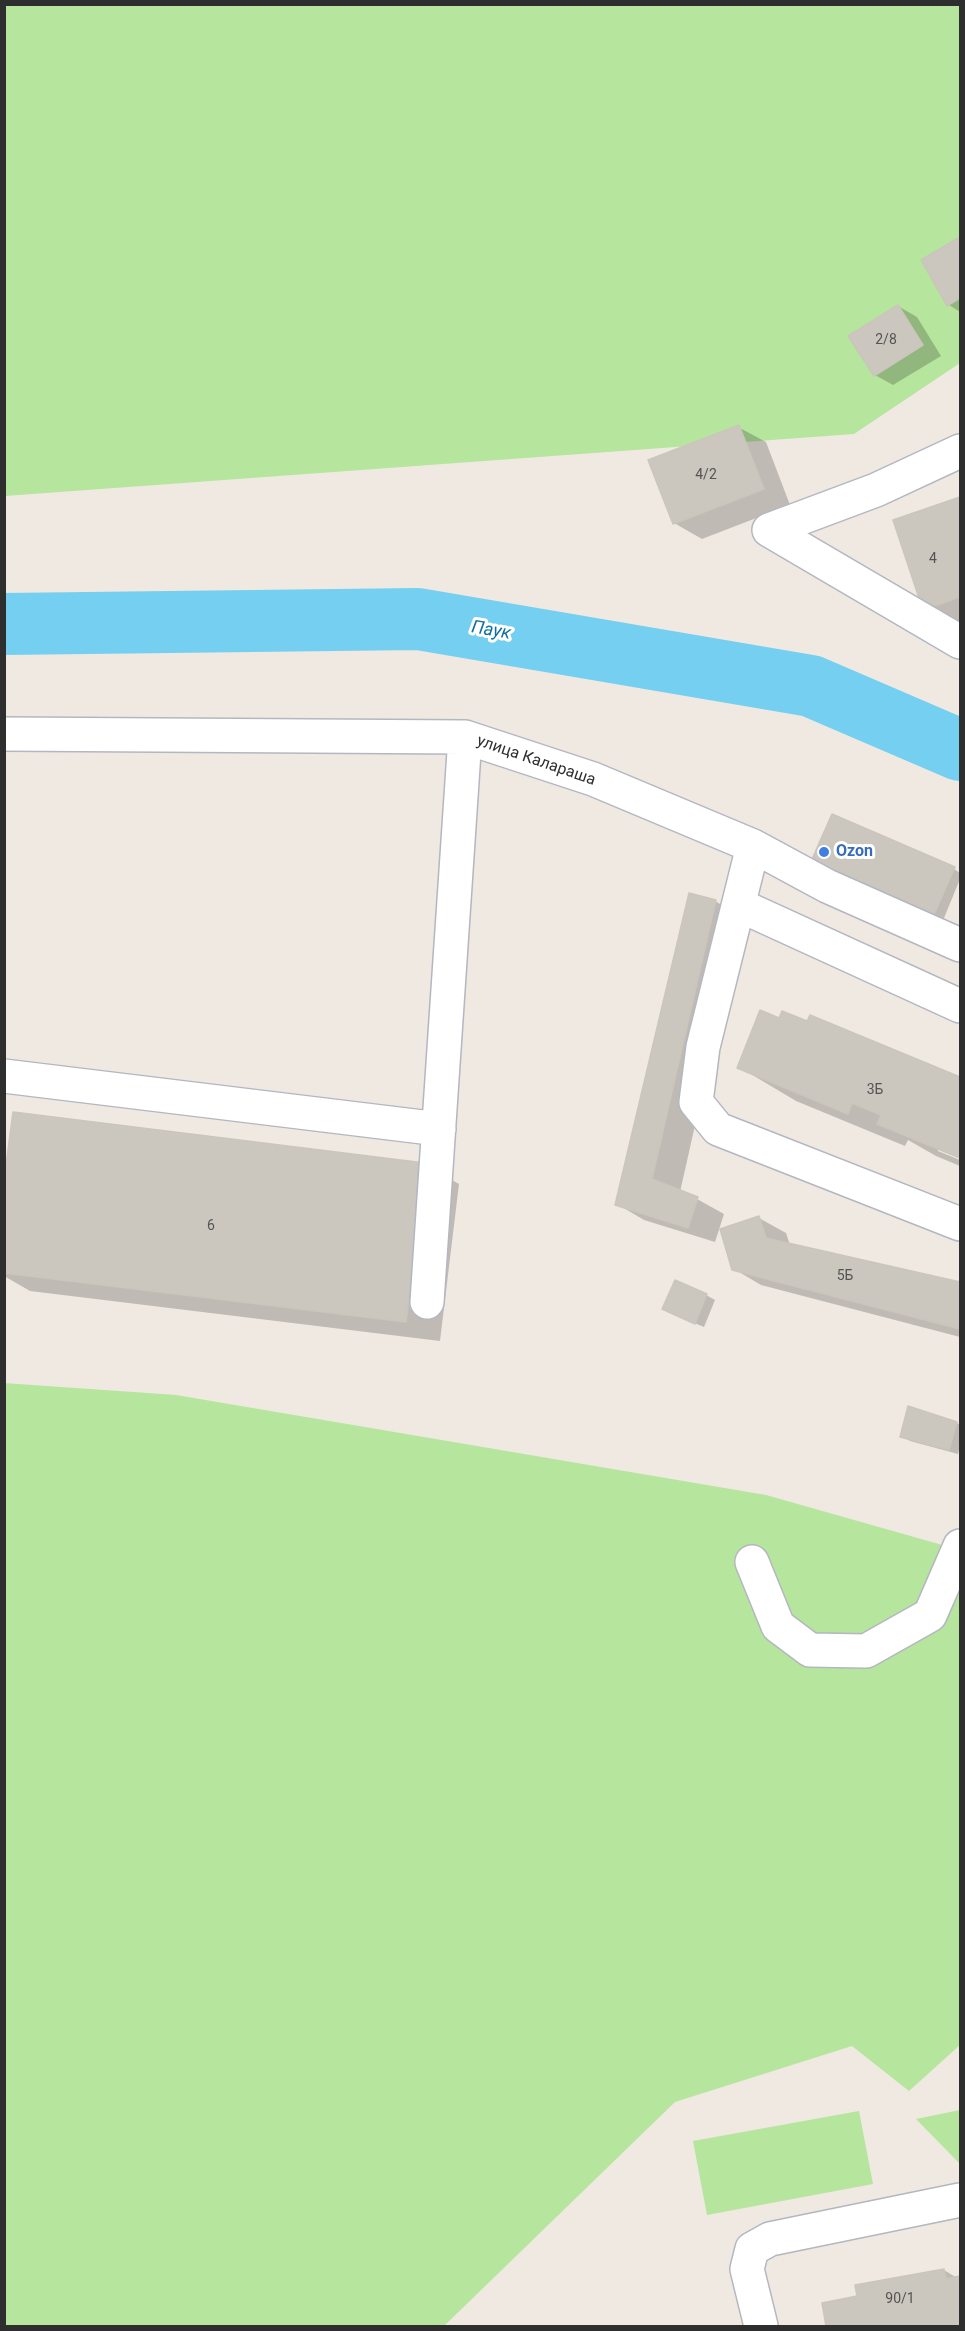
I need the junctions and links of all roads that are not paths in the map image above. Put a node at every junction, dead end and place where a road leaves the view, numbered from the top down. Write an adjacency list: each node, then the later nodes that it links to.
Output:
1 (960, 451): 2 (street)
2 (960, 642)
3 (4, 734): 4 (street, улица Калараша)
4 (465, 737): 5 (street, улица Калараша); 10 (street)
5 (753, 846): 6 (street); 7 (street, улица Калараша)
6 (739, 905): 8 (street); 11 (street)
7 (960, 945)
8 (960, 1006)
9 (4, 1076): 10 (street)
10 (439, 1129): 12 (street)
11 (960, 1224)
12 (427, 1302)
13 (960, 1546): 14 (street)
14 (752, 1562)
15 (960, 2200): 16 (street)
16 (761, 2326)

